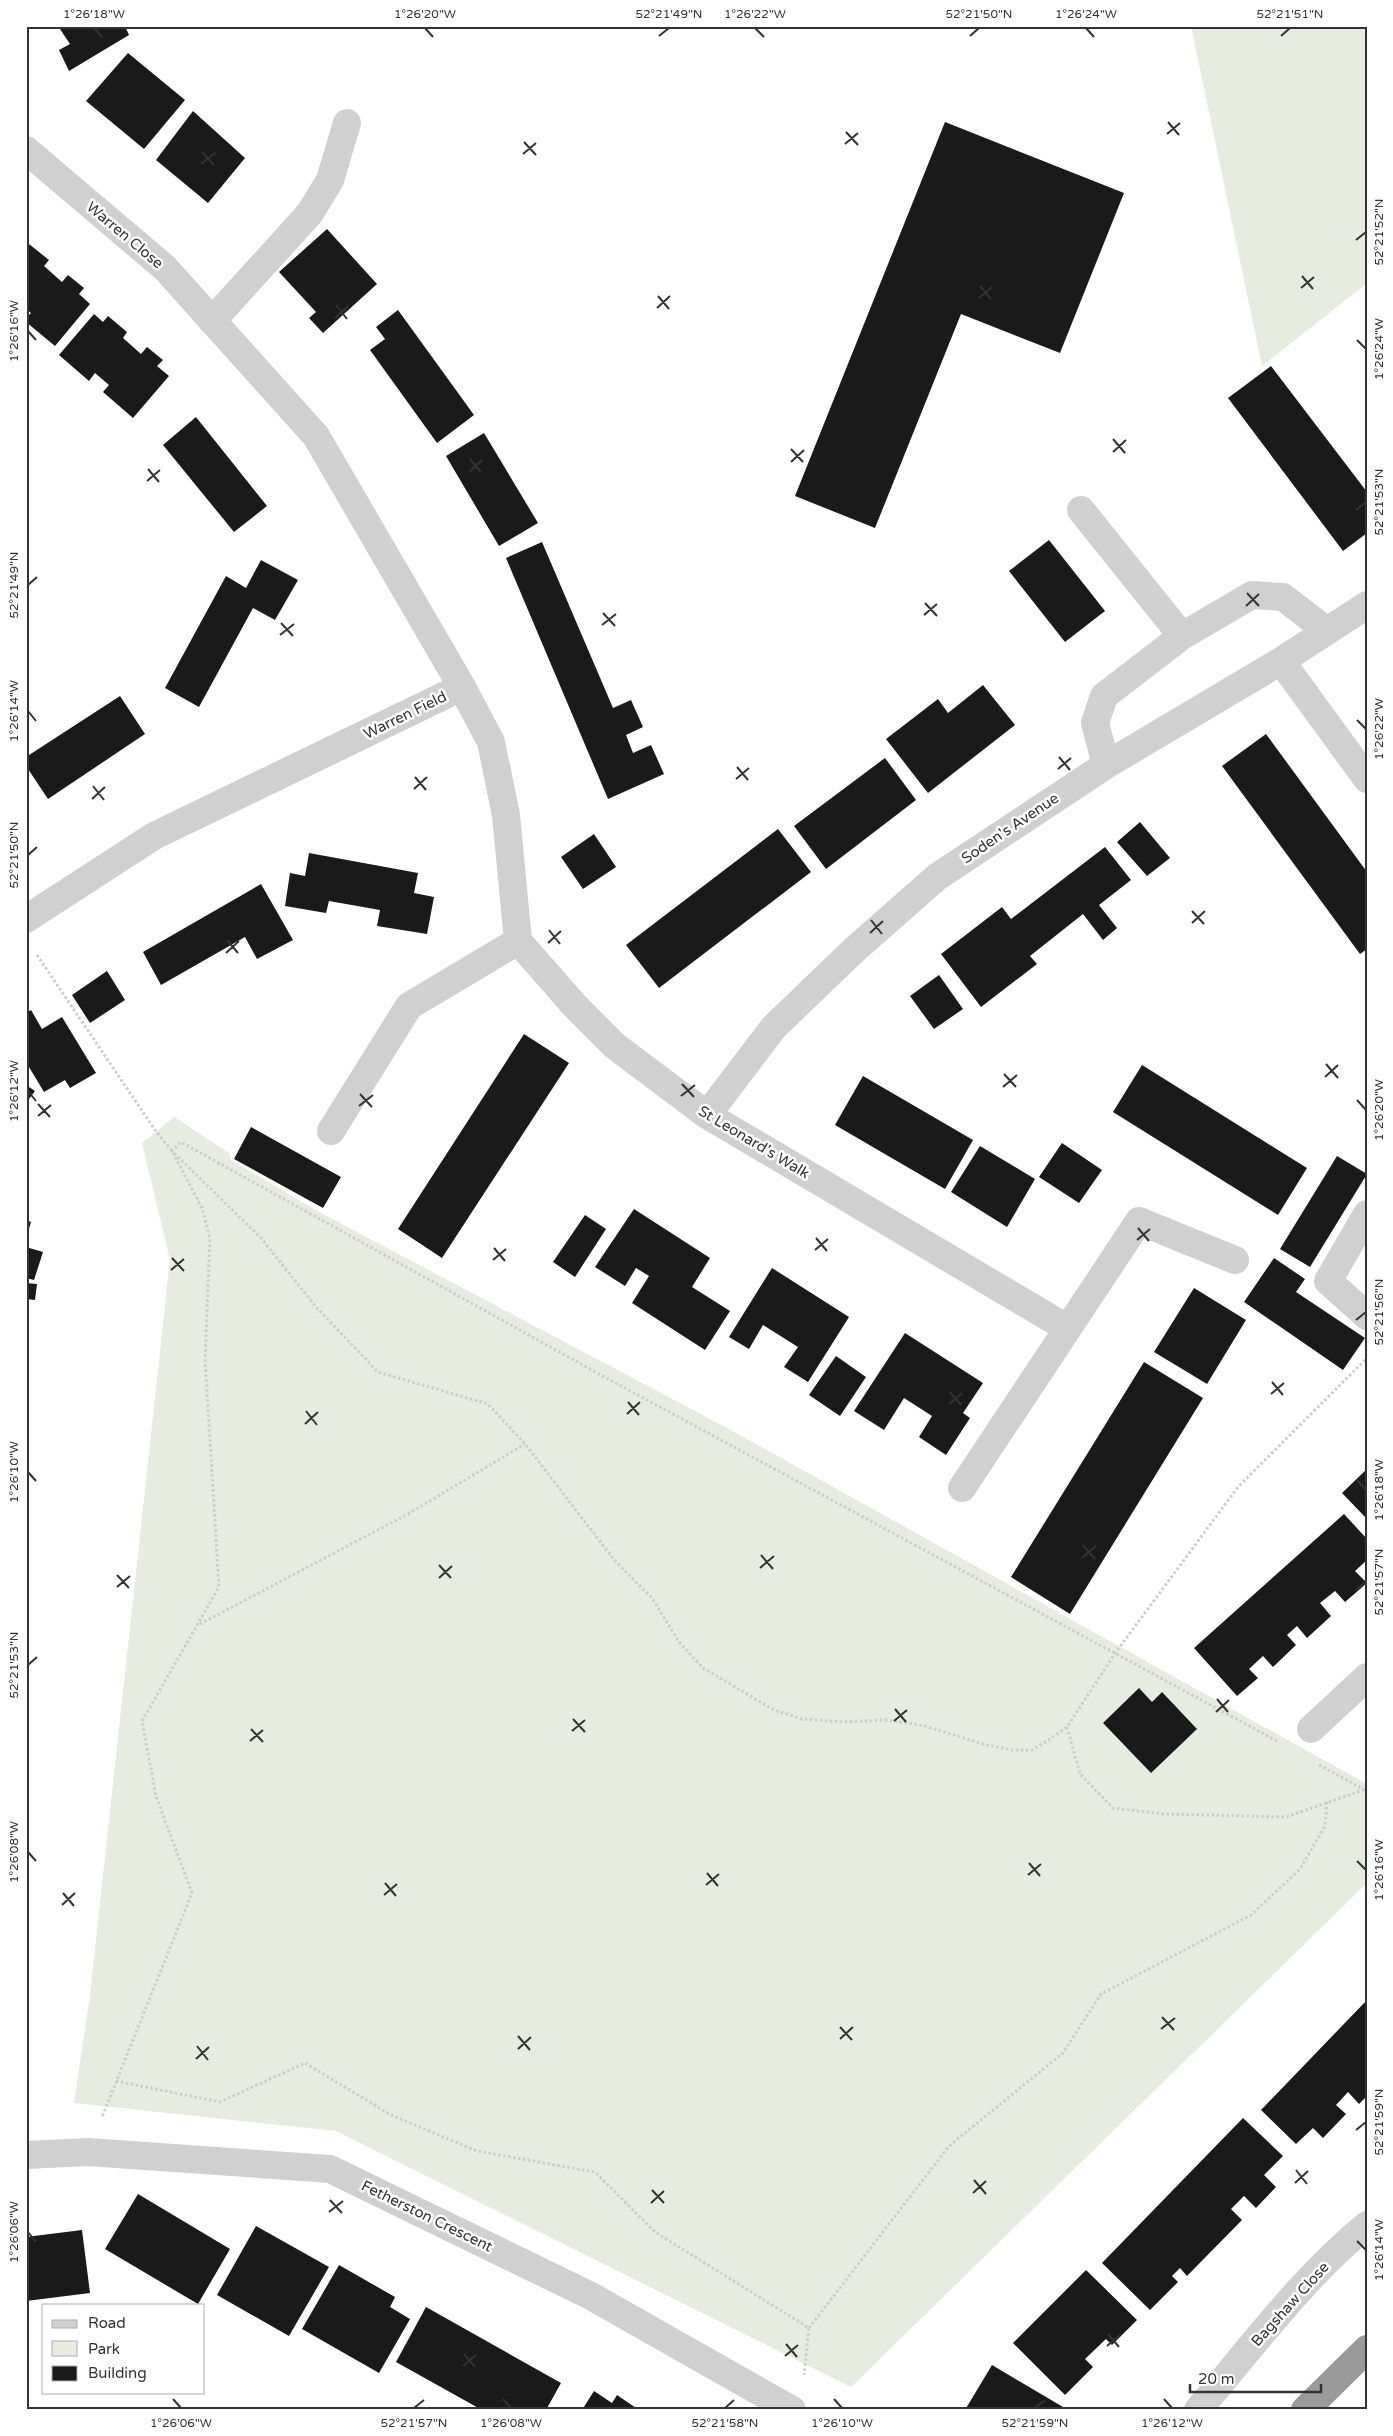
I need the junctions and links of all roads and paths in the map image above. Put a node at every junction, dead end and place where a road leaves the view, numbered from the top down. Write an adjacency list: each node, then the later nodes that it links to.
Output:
1 (347, 123): 3 (street)
2 (28, 157): 3 (street, Warren Close)
3 (212, 321): 4 (street, Warren Close)
4 (264, 378): 10 (street, Warren Field)
5 (1081, 510): 8 (street)
6 (1367, 605): 7 (street, Soden's Avenue)
7 (1327, 631): 8 (street); 9 (street, Soden's Avenue)
8 (1182, 636): 11 (street)
9 (1281, 661): 11 (street, Soden's Avenue); 12 (street)
10 (462, 687): 13 (street, Warren Field); 14 (street)
11 (1106, 765): 16 (street, Soden's Avenue)
12 (1367, 779)
13 (26, 919)
14 (518, 942): 16 (street, St Leonard's Walk); 17 (street)
15 (37, 954): 18 (path)
16 (707, 1115): 22 (street, St Leonard's Walk)
17 (331, 1131)
18 (172, 1151): 24 (path); 26 (path); 27 (path)
19 (1367, 1214): 21 (street)
20 (1235, 1260): 22 (street)
21 (1367, 1316)
22 (1067, 1328): 25 (street)
23 (1367, 1358): 27 (path)
24 (525, 1444): 26 (path); 29 (path)
25 (962, 1488)
26 (198, 1624): 35 (path)
27 (1116, 1652): 29 (path); 31 (path)
28 (1367, 1677): 30 (street)
29 (1067, 1727): 34 (path)
30 (1311, 1729)
31 (1279, 1742)
32 (1313, 1761): 33 (path)
33 (1365, 1790): 34 (path)
34 (1327, 1802): 39 (path)
35 (116, 2081): 36 (path); 39 (path)
36 (88, 2152): 37 (street, Fetherston Crescent); 42 (street, Fetherston Crescent)
37 (26, 2155)
38 (1367, 2225): 43 (street, Bagshaw Close)
39 (810, 2328): 41 (path)
40 (1367, 2349): 44 (highway)
41 (803, 2382)
42 (792, 2410)
43 (1198, 2410)
44 (1305, 2410)

